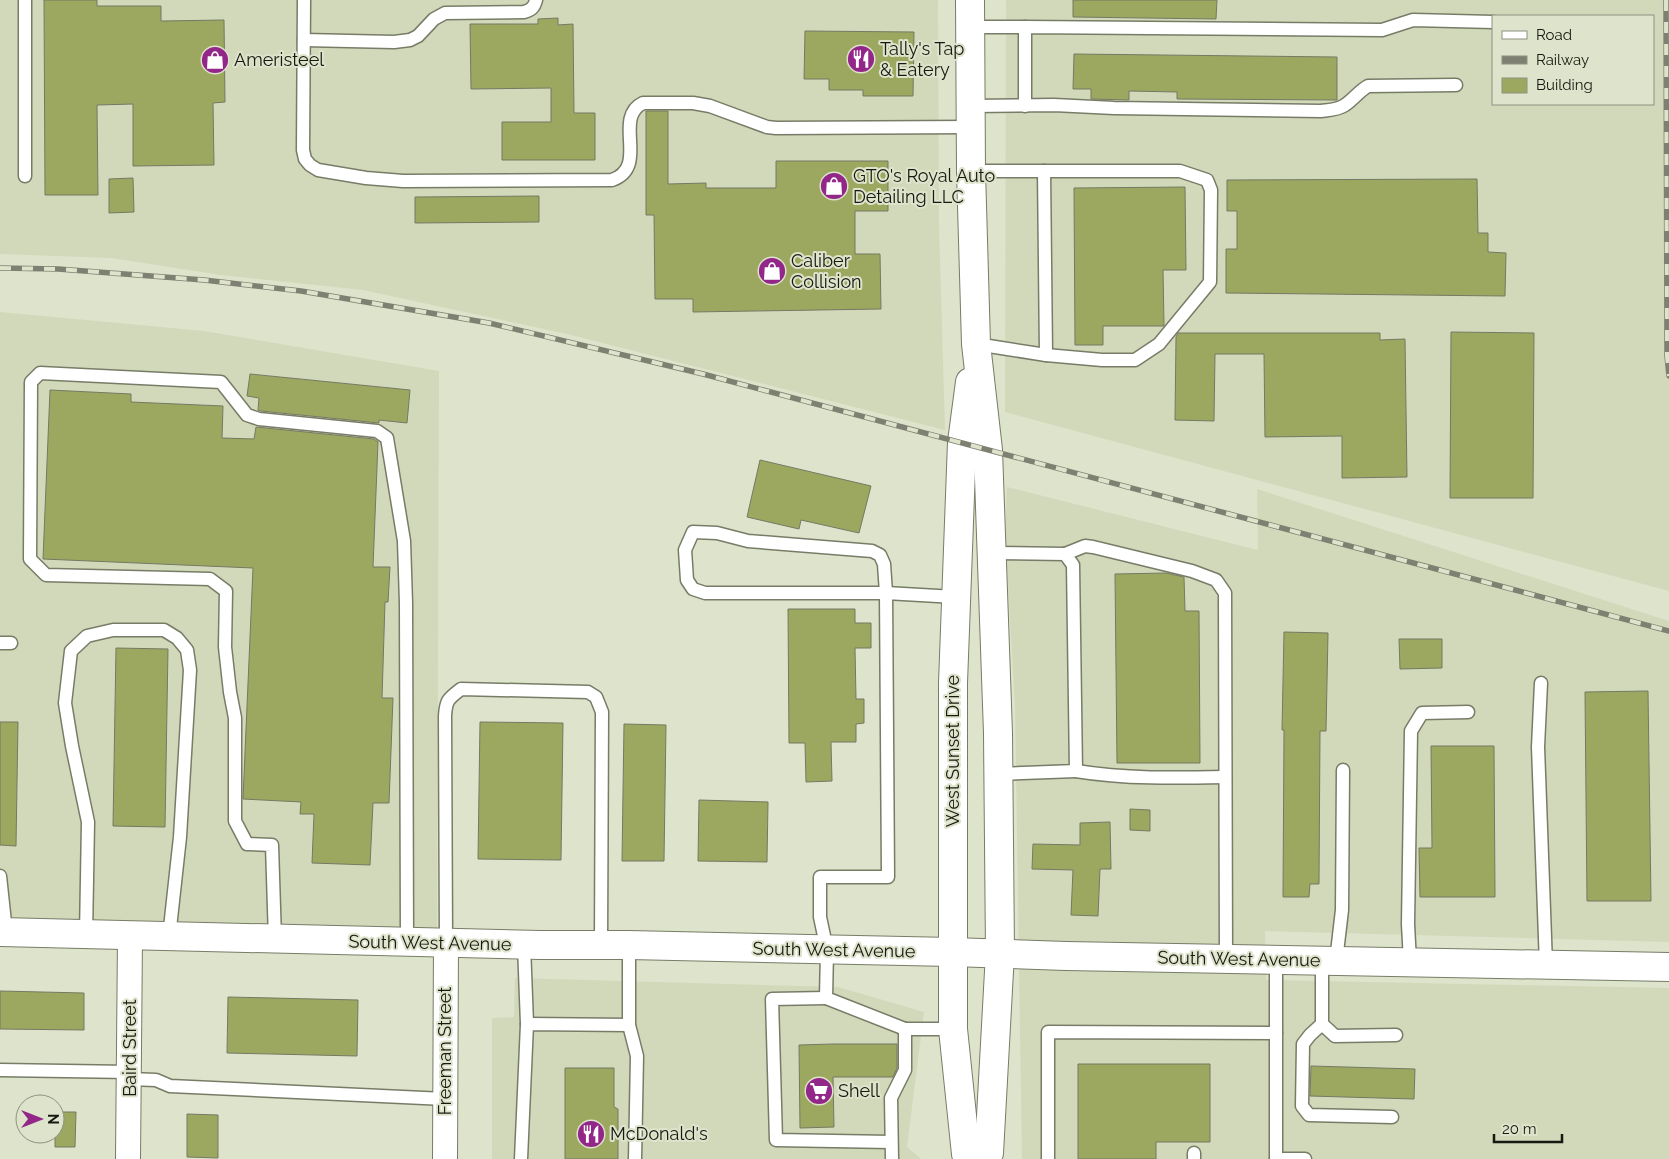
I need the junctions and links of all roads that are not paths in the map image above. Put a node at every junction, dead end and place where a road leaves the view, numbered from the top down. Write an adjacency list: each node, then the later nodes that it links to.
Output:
1 (26, 0): 14 (lane)
2 (304, 0): 8 (lane)
3 (536, 0): 8 (lane)
4 (970, 0): 6 (main road, West Sunset Drive)
5 (1492, 22): 7 (lane)
6 (971, 27): 7 (lane); 11 (main road, West Sunset Drive)
7 (1025, 27): 10 (lane)
8 (304, 40): 11 (lane)
9 (1456, 85): 10 (lane)
10 (1025, 106): 11 (lane)
11 (971, 116): 12 (main road, West Sunset Drive)
12 (971, 171): 13 (lane); 15 (main road, West Sunset Drive)
13 (1044, 171): 16 (lane); 16 (lane)
14 (25, 176)
15 (976, 344): 16 (lane); 17 (main road, West Sunset Drive); 20 (main road, West Sunset Drive)
16 (1046, 355)
17 (991, 554): 18 (lane); 25 (main road, West Sunset Drive)
18 (1064, 554): 23 (lane); 26 (lane)
19 (886, 593): 19 (lane); 20 (lane); 38 (lane)
20 (955, 597): 39 (main road, West Sunset Drive)
21 (1542, 683): 45 (lane)
22 (1468, 712): 44 (lane)
23 (1076, 770): 25 (lane); 26 (lane)
24 (1343, 770): 43 (lane)
25 (999, 774): 40 (main road, West Sunset Drive)
26 (1224, 777): 41 (lane)
27 (0, 876): 28 (lane)
28 (3, 932): 29 (main road, South West Avenue)
29 (86, 936): 30 (main road, South West Avenue); 31 (lane)
30 (130, 936): 31 (main road, South West Avenue); 56 (street, Baird Street)
31 (169, 937): 32 (main road, South West Avenue)
32 (275, 940): 33 (main road, South West Avenue); 33 (lane)
33 (407, 942): 34 (main road, South West Avenue)
34 (446, 943): 35 (main road, South West Avenue); 36 (lane); 57 (street, Freeman Street)
35 (524, 945): 36 (main road, South West Avenue); 48 (lane)
36 (601, 945): 37 (main road, South West Avenue)
37 (629, 945): 38 (main road, South West Avenue); 50 (lane)
38 (827, 950): 39 (main road, South West Avenue); 47 (lane)
39 (952, 952): 40 (main road, South West Avenue); 52 (main road, West Sunset Drive)
40 (1000, 953): 41 (main road, South West Avenue); 66 (main road, West Sunset Drive)
41 (1226, 959): 42 (main road, South West Avenue)
42 (1276, 960): 43 (main road, South West Avenue); 53 (lane)
43 (1329, 961): 44 (main road, South West Avenue); 49 (lane)
44 (1410, 962): 45 (main road, South West Avenue)
45 (1546, 964): 46 (main road, South West Avenue)
46 (1669, 967)
47 (826, 998): 51 (lane); 59 (lane)
48 (527, 1024): 50 (lane); 62 (lane)
49 (1322, 1024): 54 (lane); 58 (lane)
50 (629, 1026): 63 (lane)
51 (905, 1029): 52 (lane); 59 (lane)
52 (953, 1029): 65 (main road, West Sunset Drive)
53 (1276, 1033): 67 (lane); 68 (lane)
54 (1396, 1034)
55 (0, 1070): 56 (lane)
56 (130, 1076): 57 (lane); 60 (street, Baird Street)
57 (445, 1099): 61 (street, Freeman Street)
58 (1392, 1117)
59 (892, 1142): 64 (lane)
60 (128, 1159)
61 (445, 1159)
62 (521, 1159)
63 (635, 1159)
64 (892, 1159)
65 (968, 1159)
66 (987, 1159)
67 (1048, 1159)
68 (1276, 1159): 69 (lane)
69 (1306, 1159)

